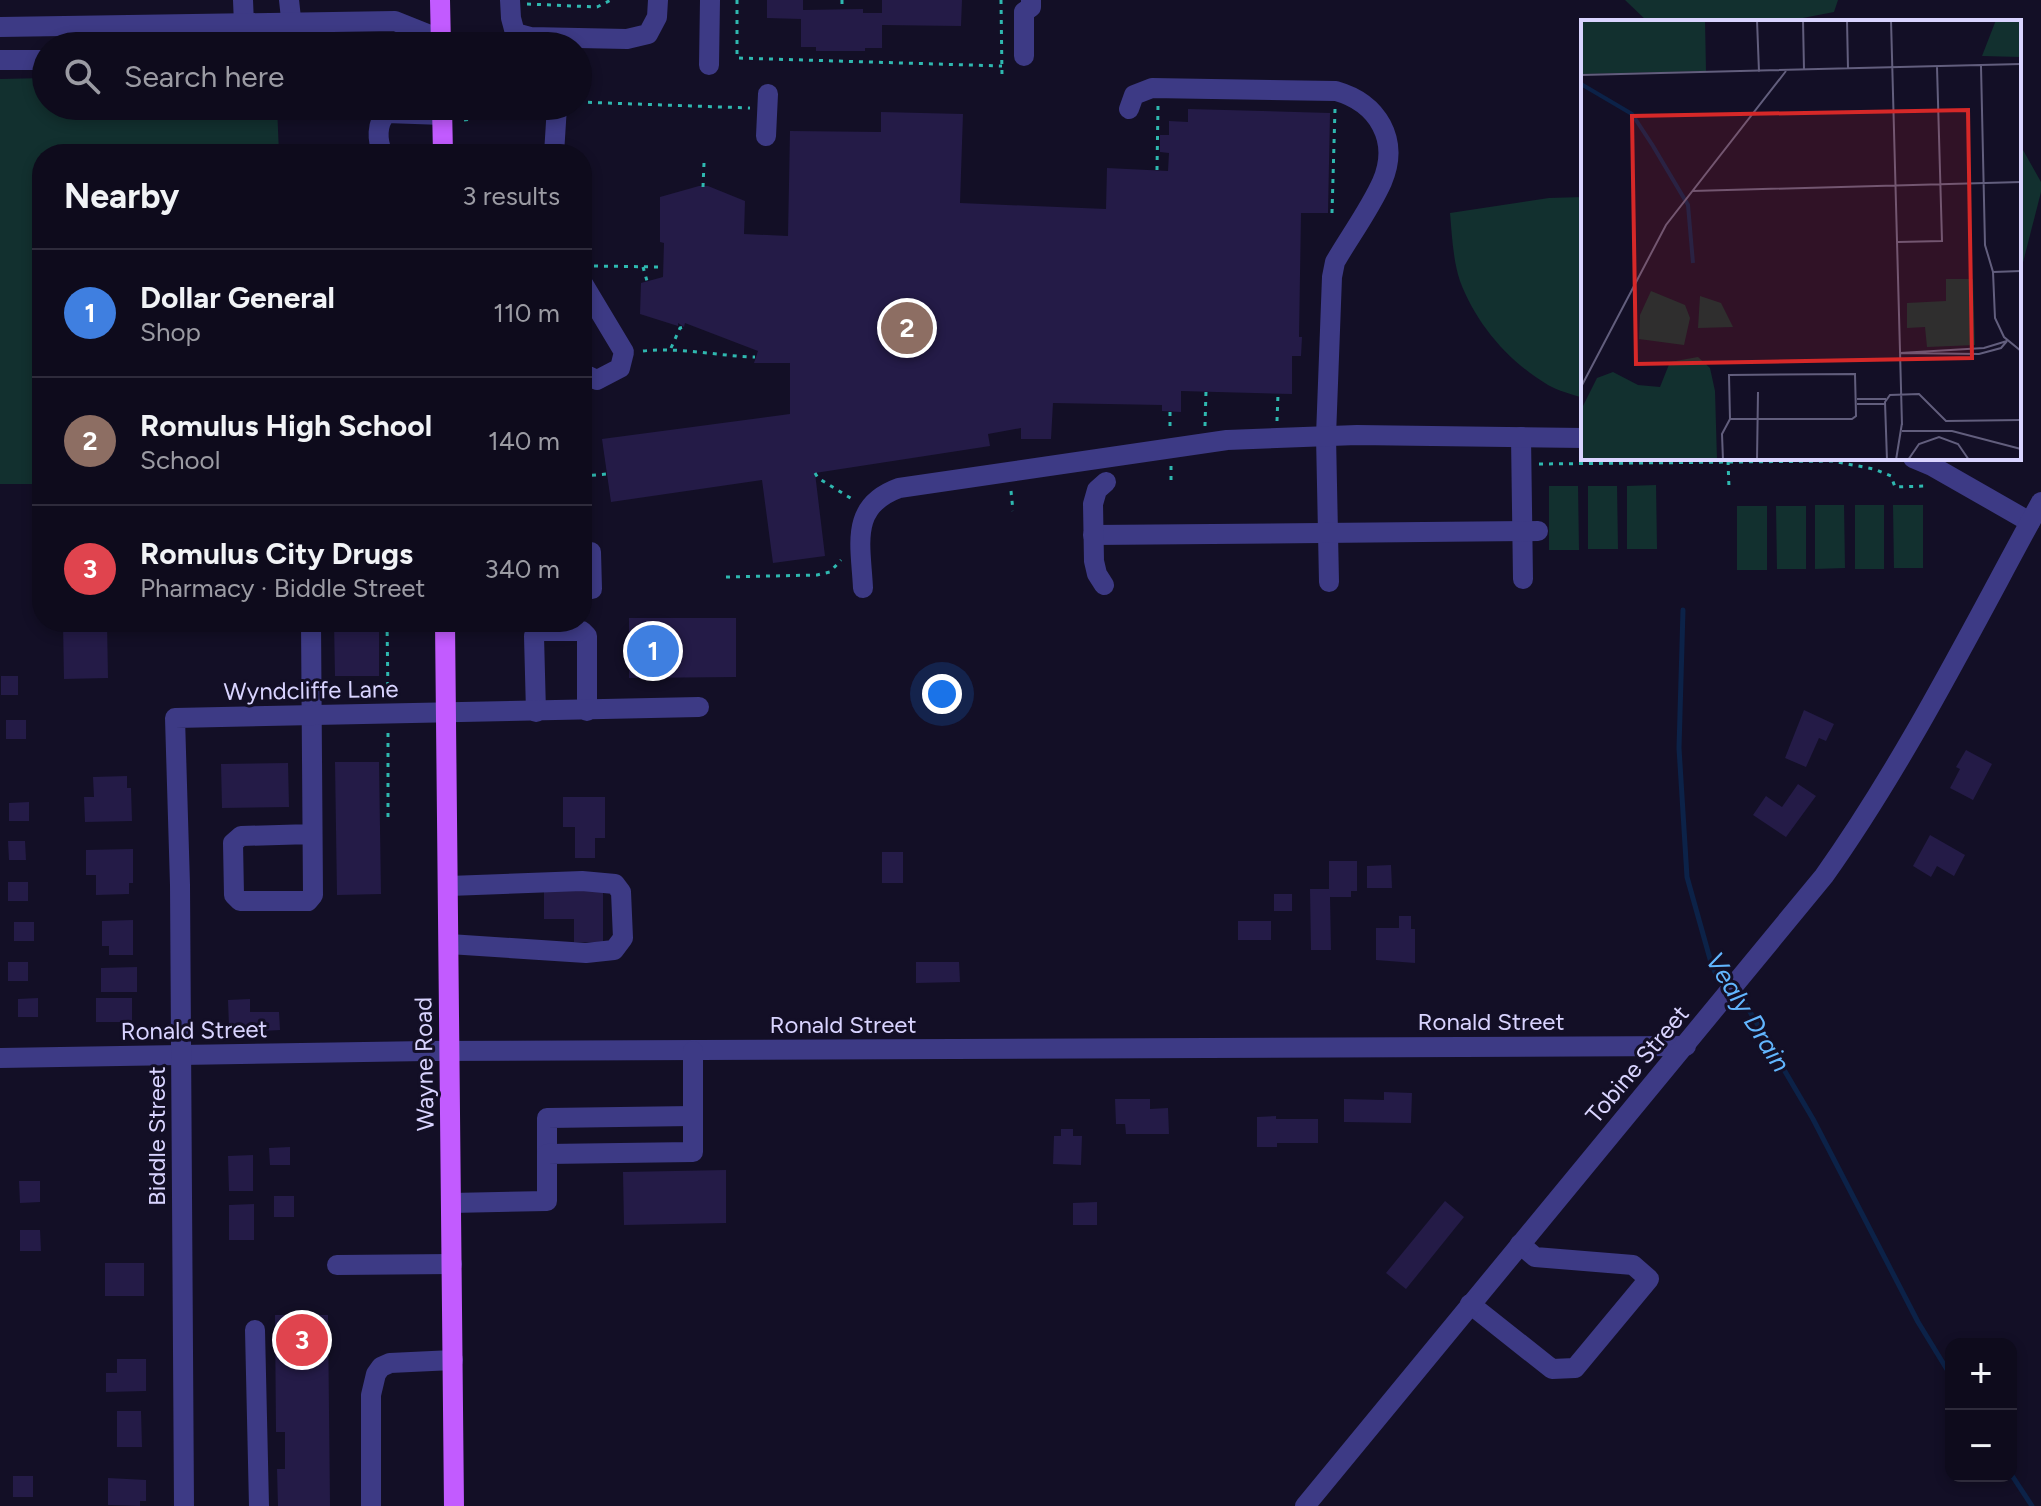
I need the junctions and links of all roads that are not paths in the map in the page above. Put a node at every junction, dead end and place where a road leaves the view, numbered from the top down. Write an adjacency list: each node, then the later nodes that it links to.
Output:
1 (243, 0): 11 (street)
2 (289, 0): 10 (street)
3 (356, 0): 9 (street)
4 (440, 0): 15 (main road)
5 (510, 0): 16 (street)
6 (658, 0): 17 (street)
7 (710, 0): 21 (street)
8 (1031, 0): 18 (street)
9 (354, 22): 10 (street); 14 (street)
10 (291, 23): 11 (street); 13 (street)
11 (244, 24): 12 (street)
12 (0, 27)
13 (292, 32)
14 (415, 32)
15 (437, 32)
16 (515, 32)
17 (592, 38)
18 (1024, 56)
19 (0, 60): 20 (street)
20 (32, 60)
21 (709, 65)
22 (762, 101): 27 (street)
23 (1129, 109): 33 (street)
24 (377, 120): 28 (street)
25 (442, 120): 29 (main road)
26 (556, 120): 30 (street)
27 (766, 136)
28 (381, 144)
29 (443, 144)
30 (555, 144)
31 (592, 280): 32 (street)
32 (592, 378)
33 (1326, 436): 34 (street); 41 (street); 46 (street)
34 (1521, 437): 35 (street); 40 (street)
35 (1581, 438)
36 (1918, 460): 39 (street)
37 (1106, 482): 42 (street)
38 (2041, 502): 39 (street, Tobine Street)
39 (2030, 522): 60 (street, Tobine Street)
40 (1530, 531): 41 (street); 43 (street)
41 (1328, 532): 42 (street); 44 (street)
42 (1093, 535): 45 (street)
43 (1523, 579)
44 (1329, 582)
45 (1104, 585)
46 (863, 588)
47 (311, 632): 55 (street)
48 (445, 632): 54 (main road, Wayne Road)
49 (539, 632): 53 (street)
50 (583, 632): 52 (street)
51 (699, 707): 52 (street, Wyndcliffe Lane)
52 (587, 711): 53 (street, Wyndcliffe Lane)
53 (536, 712): 54 (street, Wyndcliffe Lane)
54 (447, 714): 55 (street, Wyndcliffe Lane); 58 (main road, Wayne Road)
55 (312, 716): 56 (street, Wyndcliffe Lane); 57 (street)
56 (175, 718): 63 (street, Biddle Street)
57 (312, 834): 57 (street)
58 (449, 886): 59 (main road, Wayne Road); 59 (street)
59 (449, 944): 62 (main road, Wayne Road)
60 (1686, 1046): 61 (street, Ronald Street); 68 (street, Tobine Street)
61 (693, 1051): 62 (street, Ronald Street); 65 (street)
62 (450, 1053): 63 (street, Ronald Street); 67 (main road, Wayne Road)
63 (181, 1056): 64 (street, Ronald Street); 74 (street, Biddle Street)
64 (0, 1058)
65 (693, 1116): 66 (street); 66 (street)
66 (547, 1154): 67 (street)
67 (451, 1203): 69 (main road, Wayne Road)
68 (1520, 1244): 71 (street, Tobine Street); 71 (street)
69 (452, 1264): 70 (street); 73 (main road, Wayne Road)
70 (337, 1265)
71 (1470, 1304): 78 (street, Tobine Street)
72 (255, 1330): 75 (street)
73 (453, 1360): 76 (street); 77 (main road, Wayne Road)
74 (184, 1506)
75 (259, 1506)
76 (371, 1506)
77 (454, 1506)
78 (1305, 1506)

